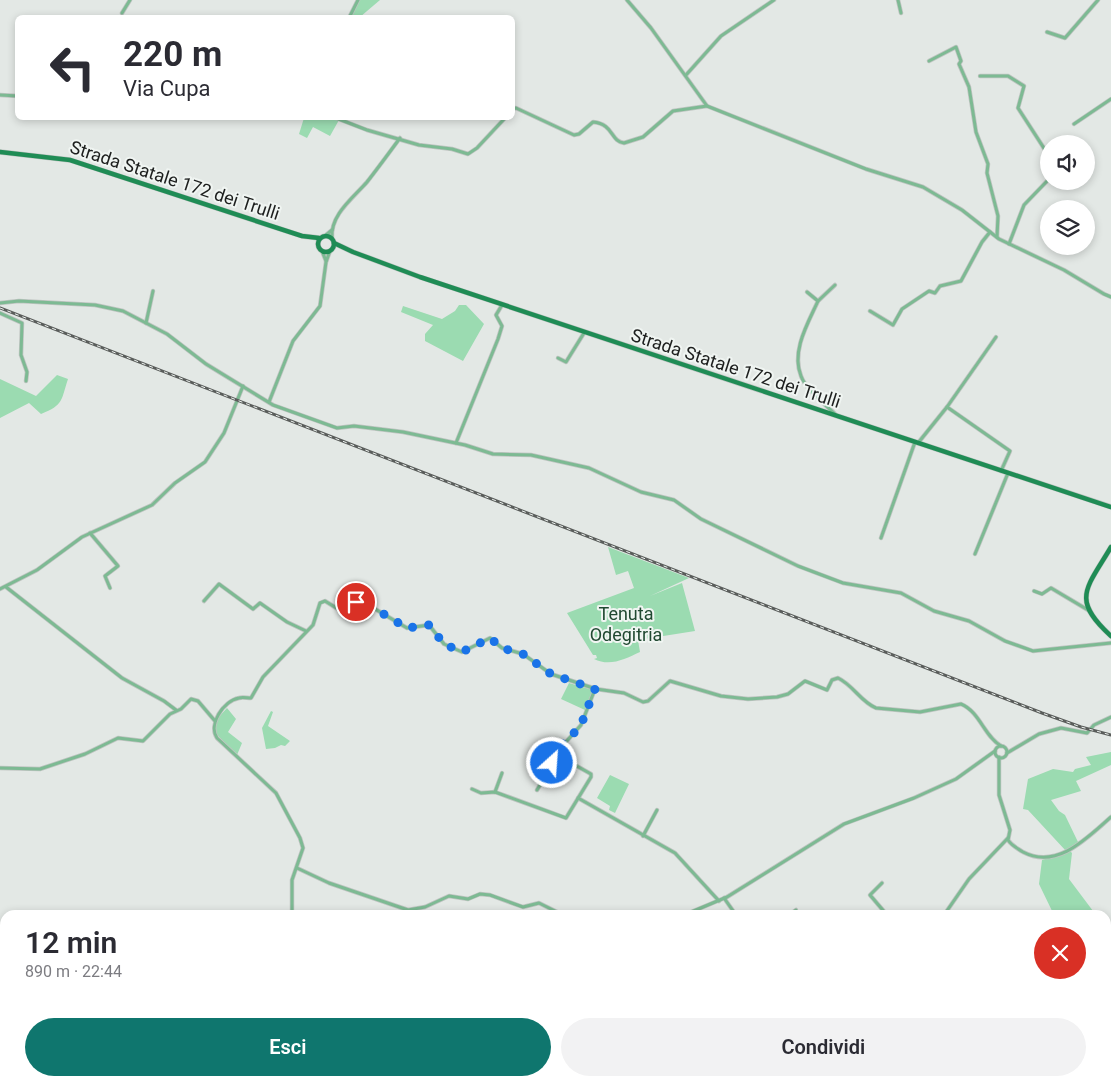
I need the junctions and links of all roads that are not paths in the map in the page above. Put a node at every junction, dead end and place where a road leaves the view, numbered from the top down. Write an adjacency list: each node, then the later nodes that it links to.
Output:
1 (130, 0): 7 (street)
2 (358, 0): 9 (street)
3 (627, 0): 12 (street)
4 (774, 0): 12 (street)
5 (898, 0): 8 (street)
6 (1098, 0): 10 (street)
7 (122, 13)
8 (901, 13)
9 (350, 15)
10 (1047, 32)
11 (928, 61): 30 (street)
12 (686, 75): 17 (street)
13 (980, 76): 24 (street)
14 (0, 96): 15 (street)
15 (15, 96)
16 (1111, 99): 22 (street)
17 (707, 106): 18 (street); 28 (street)
18 (515, 108)
19 (343, 120): 21 (street)
20 (503, 120): 23 (street)
21 (350, 122): 23 (street)
22 (1074, 124)
23 (400, 138): 27 (street)
24 (1040, 142)
25 (0, 152): 32 (main road, Strada Statale 172 dei Trulli)
26 (1040, 188): 33 (street)
27 (335, 226): 29 (street); 31 (street)
28 (990, 232): 30 (street); 45 (street)
29 (326, 235): 31 (main road, Strada Statale 172 dei Trulli); 32 (main road)
30 (997, 238): 33 (street)
31 (333, 240): 34 (main road); 36 (main road, Strada Statale 172 dei Trulli)
32 (318, 241): 35 (main road, Strada Statale 172 dei Trulli)
33 (1009, 244): 41 (street)
34 (331, 250): 35 (main road, Strada Statale 172 dei Trulli); 36 (main road, Strada Statale 172 dei Trulli); 37 (street)
35 (322, 251): 37 (street)
36 (353, 252): 44 (main road, Strada Statale 172 dei Trulli)
37 (326, 262): 53 (street)
38 (835, 285): 42 (street)
39 (153, 290): 47 (street)
40 (807, 292): 42 (street)
41 (1111, 297)
42 (818, 301): 55 (street)
43 (0, 303): 47 (street)
44 (502, 305): 48 (main road, Strada Statale 172 dei Trulli); 57 (street)
45 (870, 311)
46 (0, 313): 51 (street)
47 (146, 323): 52 (street)
48 (584, 333): 50 (street); 55 (main road, Strada Statale 172 dei Trulli)
49 (996, 337): 54 (street)
50 (558, 358)
51 (26, 381)
52 (243, 386): 53 (street); 61 (street)
53 (269, 402): 57 (street)
54 (947, 407): 56 (street); 58 (street)
55 (835, 414): 56 (main road, Strada Statale 172 dei Trulli)
56 (916, 442): 58 (main road, Strada Statale 172 dei Trulli); 62 (street)
57 (456, 443): 73 (street)
58 (1001, 471): 59 (main road, Strada Statale 172 dei Trulli)
59 (1008, 474): 60 (main road, Strada Statale 172 dei Trulli); 64 (street)
60 (1111, 508)
61 (90, 534): 65 (street); 66 (street)
62 (881, 538)
63 (1111, 547): 70 (main road)
64 (974, 554)
65 (6, 587): 67 (street); 75 (street)
66 (110, 588)
67 (0, 589)
68 (1034, 591): 70 (street)
69 (204, 601): 71 (street)
70 (1088, 610): 72 (main road)
71 (306, 631): 74 (street); 77 (street)
72 (1111, 636)
73 (1111, 643)
74 (595, 689): 78 (street); 91 (street)
75 (176, 710): 77 (street); 88 (street)
76 (1111, 716): 80 (street)
77 (215, 721): 98 (street)
78 (994, 742): 79 (street); 81 (street)
79 (1003, 747): 80 (street); 81 (street); 82 (street)
80 (1013, 747): 82 (street)
81 (996, 750): 83 (street); 85 (street)
82 (1007, 753): 84 (street)
83 (999, 757): 84 (street); 85 (street); 86 (street)
84 (1004, 757): 86 (street)
85 (988, 758): 100 (street)
86 (1001, 764): 97 (street)
87 (575, 765): 93 (street)
88 (0, 768)
89 (502, 773): 92 (street)
90 (472, 789): 92 (street)
91 (538, 790)
92 (494, 792): 93 (street)
93 (578, 798): 96 (street)
94 (657, 810): 96 (street)
95 (1111, 817): 97 (street)
96 (644, 836): 101 (street)
97 (1009, 838): 109 (street)
98 (297, 868): 102 (street); 103 (street)
99 (882, 883): 108 (street)
100 (724, 898): 101 (street); 107 (street)
101 (719, 901): 106 (street)
102 (292, 910)
103 (408, 910)
104 (408, 910): 105 (street)
105 (553, 910)
106 (696, 910)
107 (732, 910)
108 (883, 910)
109 (948, 910)

